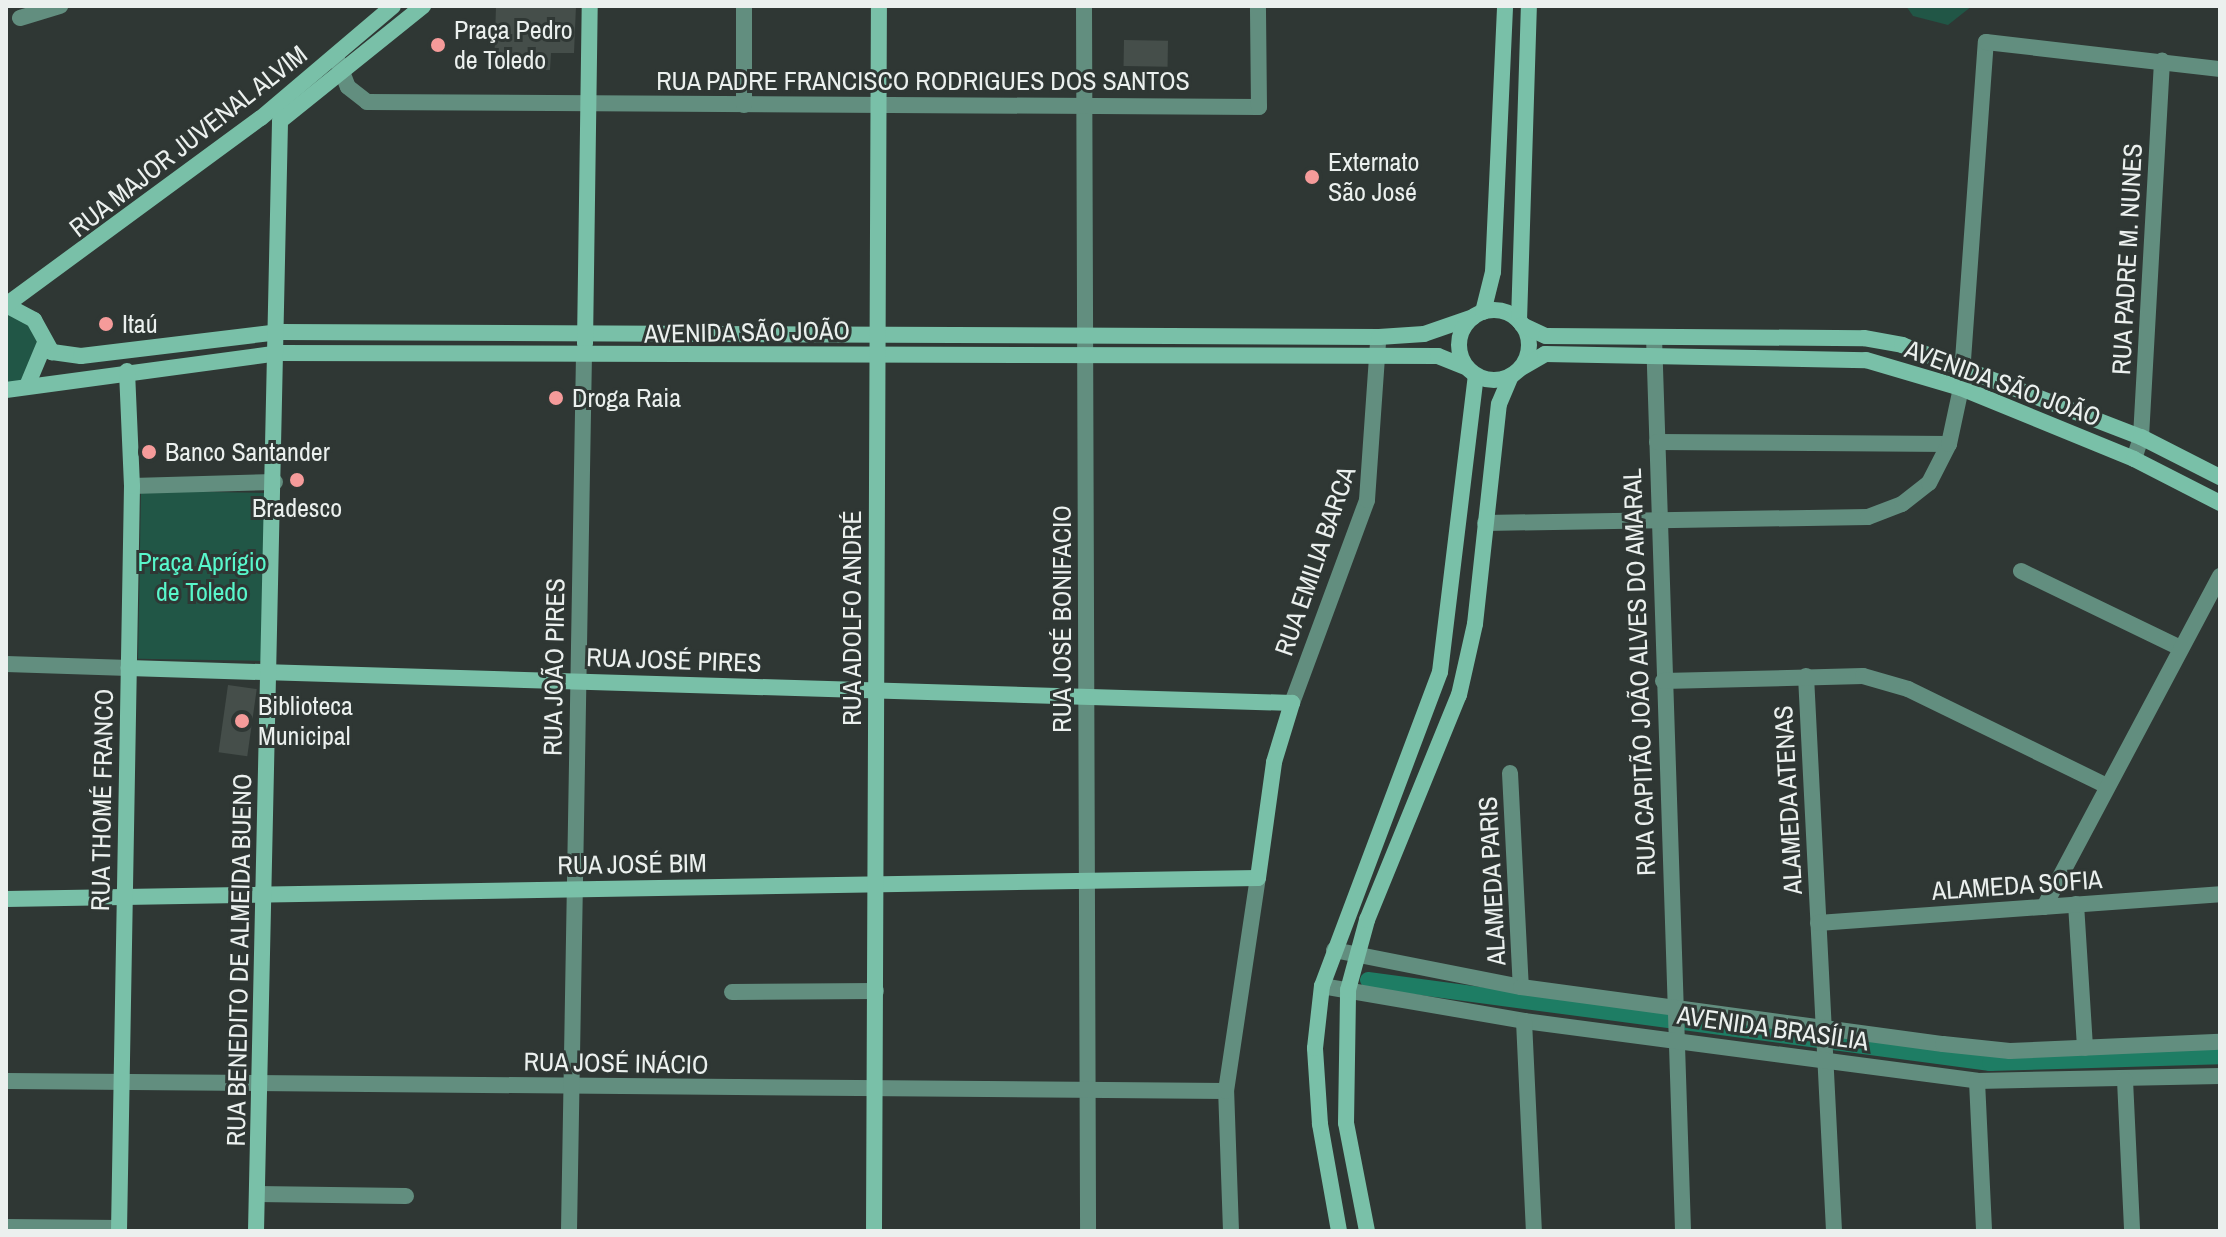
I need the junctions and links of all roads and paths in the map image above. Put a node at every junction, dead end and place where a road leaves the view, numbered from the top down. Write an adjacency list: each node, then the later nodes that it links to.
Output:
1 (60, 6): 11 (street)
2 (393, 6): 13 (main road, RUA MAJOR JUVENAL ALVIM)
3 (423, 6): 13 (main road, RUA MAJOR JUVENAL ALVIM)
4 (590, 6): 15 (main road)
5 (744, 6): 16 (street)
6 (879, 6): 17 (main road, RUA ADOLFO ANDRÉ)
7 (1084, 6): 18 (street, RUA JOSÉ BONIFACIO)
8 (1258, 6): 18 (street, RUA PADRE FRANCISCO RODRIGUES DOS SANTOS)
9 (1505, 6): 23 (main road)
10 (1529, 6): 24 (main road)
11 (20, 18)
12 (2162, 61): 14 (street); 46 (street); 53 (street, RUA PADRE M. NUNES)
13 (339, 62): 15 (street, RUA PADRE FRANCISCO RODRIGUES DOS SANTOS); 19 (main road, RUA MAJOR JUVENAL ALVIM); 20 (main road, RUA MAJOR JUVENAL ALVIM)
14 (2220, 69)
15 (586, 103): 16 (street, RUA PADRE FRANCISCO RODRIGUES DOS SANTOS); 27 (main road, RUA JOÃO PIRES)
16 (744, 105): 17 (street, RUA PADRE FRANCISCO RODRIGUES DOS SANTOS)
17 (878, 105): 18 (street, RUA PADRE FRANCISCO RODRIGUES DOS SANTOS); 29 (main road, RUA ADOLFO ANDRÉ)
18 (1084, 107): 30 (street, RUA JOSÉ BONIFACIO)
19 (282, 115): 21 (main road, RUA BENEDITO DE ALMEIDA BUENO)
20 (251, 126): 21 (main road); 22 (main road, RUA MAJOR JUVENAL ALVIM)
21 (280, 147): 25 (main road, RUA BENEDITO DE ALMEIDA BUENO)
22 (6, 305): 35 (main road)
23 (1478, 314): 24 (main road); 32 (main road, AVENIDA SÃO JOÃO); 48 (main road)
24 (1521, 323): 33 (main road, AVENIDA SÃO JOÃO); 49 (main road)
25 (280, 332): 26 (main road, AVENIDA SÃO JOÃO); 35 (main road, AVENIDA SÃO JOÃO); 36 (main road, RUA BENEDITO DE ALMEIDA BUENO)
26 (494, 334): 27 (main road, AVENIDA SÃO JOÃO); 42 (main road)
27 (585, 335): 28 (main road, AVENIDA SÃO JOÃO); 45 (main road, RUA JOÃO PIRES)
28 (762, 335): 29 (main road, AVENIDA SÃO JOÃO); 39 (main road)
29 (877, 335): 30 (main road, AVENIDA SÃO JOÃO); 37 (main road, RUA ADOLFO ANDRÉ)
30 (1085, 335): 31 (main road, AVENIDA SÃO JOÃO); 38 (street, RUA JOSÉ BONIFACIO)
31 (1316, 337): 32 (main road, AVENIDA SÃO JOÃO); 40 (main road)
32 (1379, 337): 41 (street, RUA EMILIA BARCA)
33 (1654, 337): 34 (main road, AVENIDA SÃO JOÃO); 43 (street, RUA CAPITÃO JOÃO ALVES DO AMARAL)
34 (1750, 337): 44 (main road); 46 (main road, AVENIDA SÃO JOÃO)
35 (45, 343): 50 (main road)
36 (279, 353): 42 (main road, AVENIDA SÃO JOÃO); 47 (main road, AVENIDA SÃO JOÃO); 59 (main road, RUA BENEDITO DE ALMEIDA BUENO)
37 (877, 354): 38 (main road, AVENIDA SÃO JOÃO); 39 (main road, AVENIDA SÃO JOÃO); 74 (main road, RUA ADOLFO ANDRÉ)
38 (1085, 354): 40 (main road, AVENIDA SÃO JOÃO); 75 (street, RUA JOSÉ BONIFACIO)
39 (762, 355): 45 (main road, AVENIDA SÃO JOÃO)
40 (1316, 355): 41 (main road, AVENIDA SÃO JOÃO)
41 (1378, 355): 48 (main road, AVENIDA SÃO JOÃO); 76 (street, RUA EMILIA BARCA)
42 (494, 356): 45 (main road, AVENIDA SÃO JOÃO)
43 (1655, 356): 44 (main road, AVENIDA SÃO JOÃO); 49 (main road, AVENIDA SÃO JOÃO); 54 (street, RUA CAPITÃO JOÃO ALVES DO AMARAL)
44 (1750, 356): 51 (main road, AVENIDA SÃO JOÃO)
45 (584, 357): 73 (street, RUA JOÃO PIRES)
46 (1963, 366): 51 (street); 53 (main road, AVENIDA SÃO JOÃO)
47 (127, 371): 50 (main road, AVENIDA SÃO JOÃO); 60 (main road, RUA THOMÉ FRANCO)
48 (1472, 372): 49 (main road); 90 (main road)
49 (1516, 372): 64 (main road)
50 (27, 386): 52 (main road, AVENIDA SÃO JOÃO)
51 (1961, 388): 55 (street); 56 (main road, AVENIDA SÃO JOÃO)
52 (6, 390)
53 (2141, 437): 56 (street, RUA PADRE M. NUNES); 57 (main road, AVENIDA SÃO JOÃO)
54 (1657, 442): 55 (street); 63 (street, RUA CAPITÃO JOÃO ALVES DO AMARAL)
55 (1949, 444): 63 (street)
56 (2134, 459): 61 (main road, AVENIDA SÃO JOÃO)
57 (2202, 468): 58 (main road, AVENIDA SÃO JOÃO); 61 (main road)
58 (2220, 477)
59 (275, 482): 60 (street); 70 (main road, RUA BENEDITO DE ALMEIDA BUENO)
60 (132, 486): 69 (main road, RUA THOMÉ FRANCO)
61 (2192, 489): 62 (main road, AVENIDA SÃO JOÃO)
62 (2220, 503)
63 (1659, 519): 64 (street); 72 (street, RUA CAPITÃO JOÃO ALVES DO AMARAL)
64 (1485, 523): 91 (main road)
65 (2021, 571): 67 (street)
66 (2220, 576): 67 (street)
67 (2180, 648): 78 (street)
68 (6, 664): 69 (street, RUA JOSÉ PIRES)
69 (129, 668): 70 (main road, RUA JOSÉ PIRES); 85 (main road, RUA THOMÉ FRANCO)
70 (269, 672): 73 (main road, RUA JOSÉ PIRES); 83 (main road, RUA BENEDITO DE ALMEIDA BUENO)
71 (1806, 676): 72 (street); 78 (street); 89 (street, ALAMEDA ATENAS)
72 (1663, 681): 97 (street, RUA CAPITÃO JOÃO ALVES DO AMARAL)
73 (577, 682): 74 (main road, RUA JOSÉ PIRES); 82 (street, RUA JOÃO PIRES)
74 (875, 690): 75 (main road, RUA JOSÉ PIRES); 81 (main road, RUA ADOLFO ANDRÉ)
75 (1086, 697): 76 (main road, RUA JOSÉ PIRES); 80 (street, RUA JOSÉ BONIFACIO)
76 (1292, 703): 79 (main road)
77 (1510, 773): 93 (street, ALAMEDA PARIS)
78 (2107, 786): 88 (street)
79 (1258, 878): 80 (main road, RUA JOSÉ BIM); 112 (street)
80 (1086, 881): 81 (main road, RUA JOSÉ BIM); 111 (street, RUA JOSÉ BONIFACIO)
81 (875, 884): 82 (main road, RUA JOSÉ BIM); 95 (main road, RUA ADOLFO ANDRÉ)
82 (574, 889): 83 (main road, RUA JOSÉ BIM); 109 (street, RUA JOÃO PIRES)
83 (265, 894): 85 (main road, RUA JOSÉ BIM); 108 (main road, RUA BENEDITO DE ALMEIDA BUENO)
84 (2220, 894): 87 (street, ALAMEDA SOFIA)
85 (124, 897): 86 (main road, RUA JOSÉ BIM); 107 (main road, RUA THOMÉ FRANCO)
86 (6, 899)
87 (2076, 904): 88 (street, ALAMEDA SOFIA); 102 (street)
88 (2044, 907): 89 (street, ALAMEDA SOFIA)
89 (1818, 923): 100 (street, ALAMEDA ATENAS)
90 (1334, 950): 91 (street, AVENIDA BRASÍLIA); 92 (main road)
91 (1356, 954): 93 (street, AVENIDA BRASÍLIA); 94 (main road)
92 (1322, 986): 94 (street, AVENIDA BRASÍLIA); 122 (main road)
93 (1521, 987): 97 (street, AVENIDA BRASÍLIA)
94 (1348, 990): 98 (street, AVENIDA BRASÍLIA); 123 (main road)
95 (876, 991): 96 (street); 110 (main road, RUA ADOLFO ANDRÉ)
96 (732, 992)
97 (1672, 1008): 99 (street, RUA CAPITÃO JOÃO ALVES DO AMARAL); 100 (street, AVENIDA BRASÍLIA)
98 (1524, 1021): 99 (street, AVENIDA BRASÍLIA); 124 (street)
99 (1673, 1035): 100 (street, AVENIDA BRASÍLIA); 125 (street, RUA CAPITÃO JOÃO ALVES DO AMARAL)
100 (1823, 1042): 102 (street, AVENIDA BRASÍLIA); 106 (street, AVENIDA BRASÍLIA); 126 (street, ALAMEDA ATENAS)
101 (2220, 1042): 102 (street, AVENIDA BRASÍLIA)
102 (2085, 1048)
103 (2220, 1076): 104 (street, AVENIDA BRASÍLIA)
104 (2125, 1080): 106 (street, AVENIDA BRASÍLIA); 128 (street)
105 (6, 1081): 107 (street, RUA JOSÉ INÁCIO)
106 (1977, 1081): 127 (street)
107 (123, 1082): 108 (street, RUA JOSÉ INÁCIO); 116 (main road, RUA THOMÉ FRANCO)
108 (260, 1083): 109 (street, RUA JOSÉ INÁCIO); 113 (main road, RUA BENEDITO DE ALMEIDA BUENO)
109 (571, 1086): 110 (street, RUA JOSÉ INÁCIO); 118 (street, RUA JOÃO PIRES)
110 (877, 1089): 111 (street, RUA JOSÉ INÁCIO); 119 (main road, RUA ADOLFO ANDRÉ)
111 (1087, 1091): 112 (street, RUA JOSÉ INÁCIO); 120 (street, RUA JOSÉ BONIFACIO)
112 (1226, 1091): 121 (street)
113 (257, 1194): 114 (street); 117 (main road, RUA BENEDITO DE ALMEIDA BUENO)
114 (406, 1196)
115 (6, 1227): 116 (street)
116 (119, 1230)
117 (256, 1231)
118 (569, 1231)
119 (874, 1231)
120 (1088, 1231)
121 (1231, 1231)
122 (1339, 1231)
123 (1367, 1231)
124 (1534, 1231)
125 (1683, 1231)
126 (1834, 1231)
127 (1984, 1231)
128 (2132, 1231)

